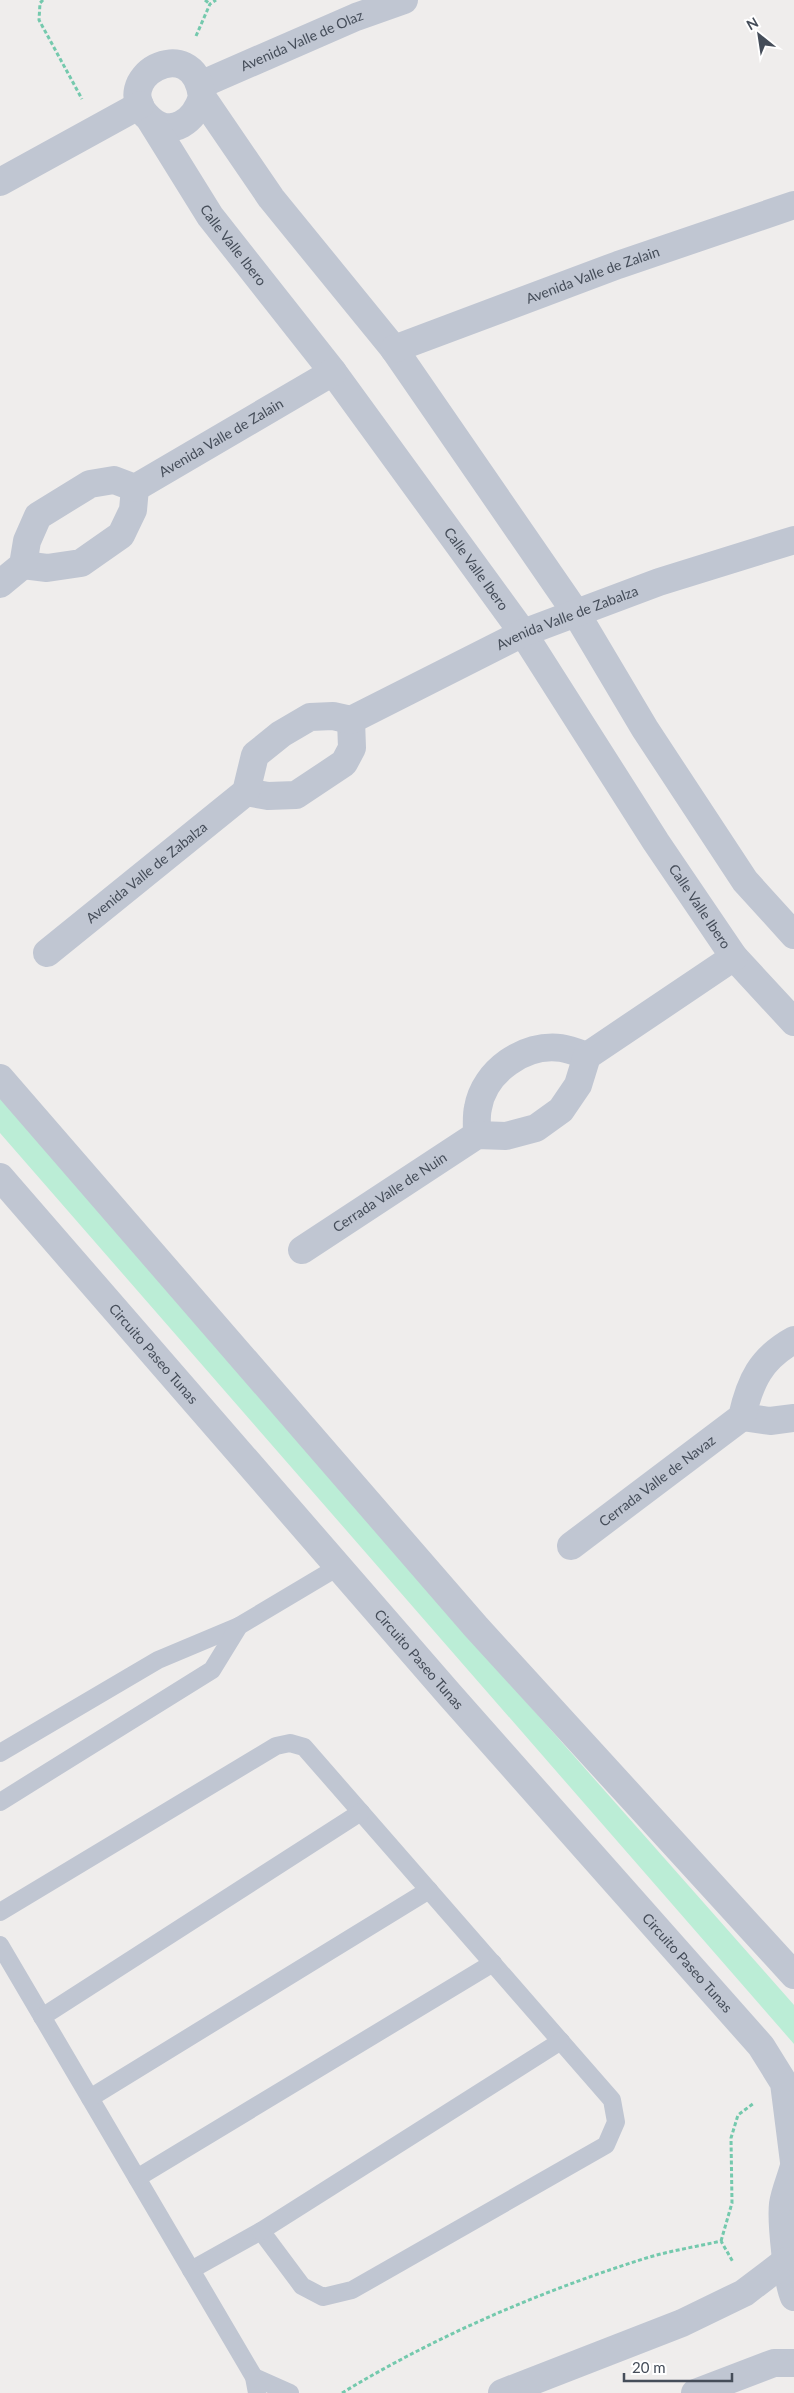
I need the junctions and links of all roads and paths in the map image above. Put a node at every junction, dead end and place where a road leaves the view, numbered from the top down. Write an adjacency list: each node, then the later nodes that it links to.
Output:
1 (43, 0): 8 (path)
2 (205, 0): 5 (path)
3 (216, 0): 5 (path)
4 (404, 0): 6 (street, Avenida Valle de Olaz)
5 (210, 4): 6 (path)
6 (195, 83): 7 (street); 7 (street); 11 (street)
7 (145, 113): 8 (street); 12 (street, Calle Valle Ibero)
8 (98, 128): 9 (street)
9 (0, 182)
10 (794, 205): 11 (street, Avenida Valle de Zalain)
11 (394, 349): 17 (street)
12 (333, 372): 13 (street, Avenida Valle de Zalain); 18 (street, Calle Valle Ibero)
13 (135, 488): 15 (street); 15 (street)
14 (794, 540): 17 (street, Avenida Valle de Zabalza)
15 (23, 565): 16 (street)
16 (0, 584)
17 (576, 613): 18 (street, Avenida Valle de Zabalza); 21 (street)
18 (523, 633): 19 (street, Avenida Valle de Zabalza); 23 (street, Calle Valle Ibero)
19 (351, 720): 20 (street); 20 (street)
20 (246, 792): 22 (street, Avenida Valle de Zabalza)
21 (794, 936)
22 (47, 953)
23 (734, 957): 24 (street, Calle Valle Ibero); 25 (street)
24 (794, 1022)
25 (587, 1056): 27 (street); 27 (street)
26 (0, 1078): 43 (street)
27 (477, 1134): 29 (street, Cerrada Valle de Nuin)
28 (0, 1177): 34 (street, Circuito Paseo Tunas)
29 (302, 1250)
30 (794, 1340): 31 (street)
31 (742, 1417): 32 (street); 33 (street, Cerrada Valle de Navaz)
32 (794, 1418)
33 (571, 1546)
34 (338, 1566): 35 (lane); 46 (street, Circuito Paseo Tunas)
35 (239, 1626): 36 (lane); 37 (lane)
36 (0, 1752)
37 (0, 1802)
38 (361, 1812): 39 (lane); 40 (lane); 44 (lane)
39 (429, 1890): 42 (lane); 47 (lane)
40 (0, 1912)
41 (0, 1945): 44 (lane)
42 (493, 1963): 45 (lane); 50 (lane)
43 (794, 1975)
44 (42, 2017): 47 (lane)
45 (561, 2041): 51 (lane); 51 (lane)
46 (784, 2083): 48 (street, Circuito Paseo Tunas); 52 (path)
47 (90, 2098): 50 (lane)
48 (794, 2162)
49 (794, 2166): 53 (street)
50 (137, 2178): 54 (lane)
51 (261, 2231): 54 (lane)
52 (720, 2241): 55 (path); 60 (path)
53 (786, 2261): 55 (street); 56 (street)
54 (191, 2270): 58 (lane)
55 (744, 2294): 61 (street)
56 (794, 2297)
57 (794, 2363): 62 (street)
58 (255, 2385): 59 (lane)
59 (290, 2393)
60 (342, 2393)
61 (502, 2393)
62 (695, 2393)

